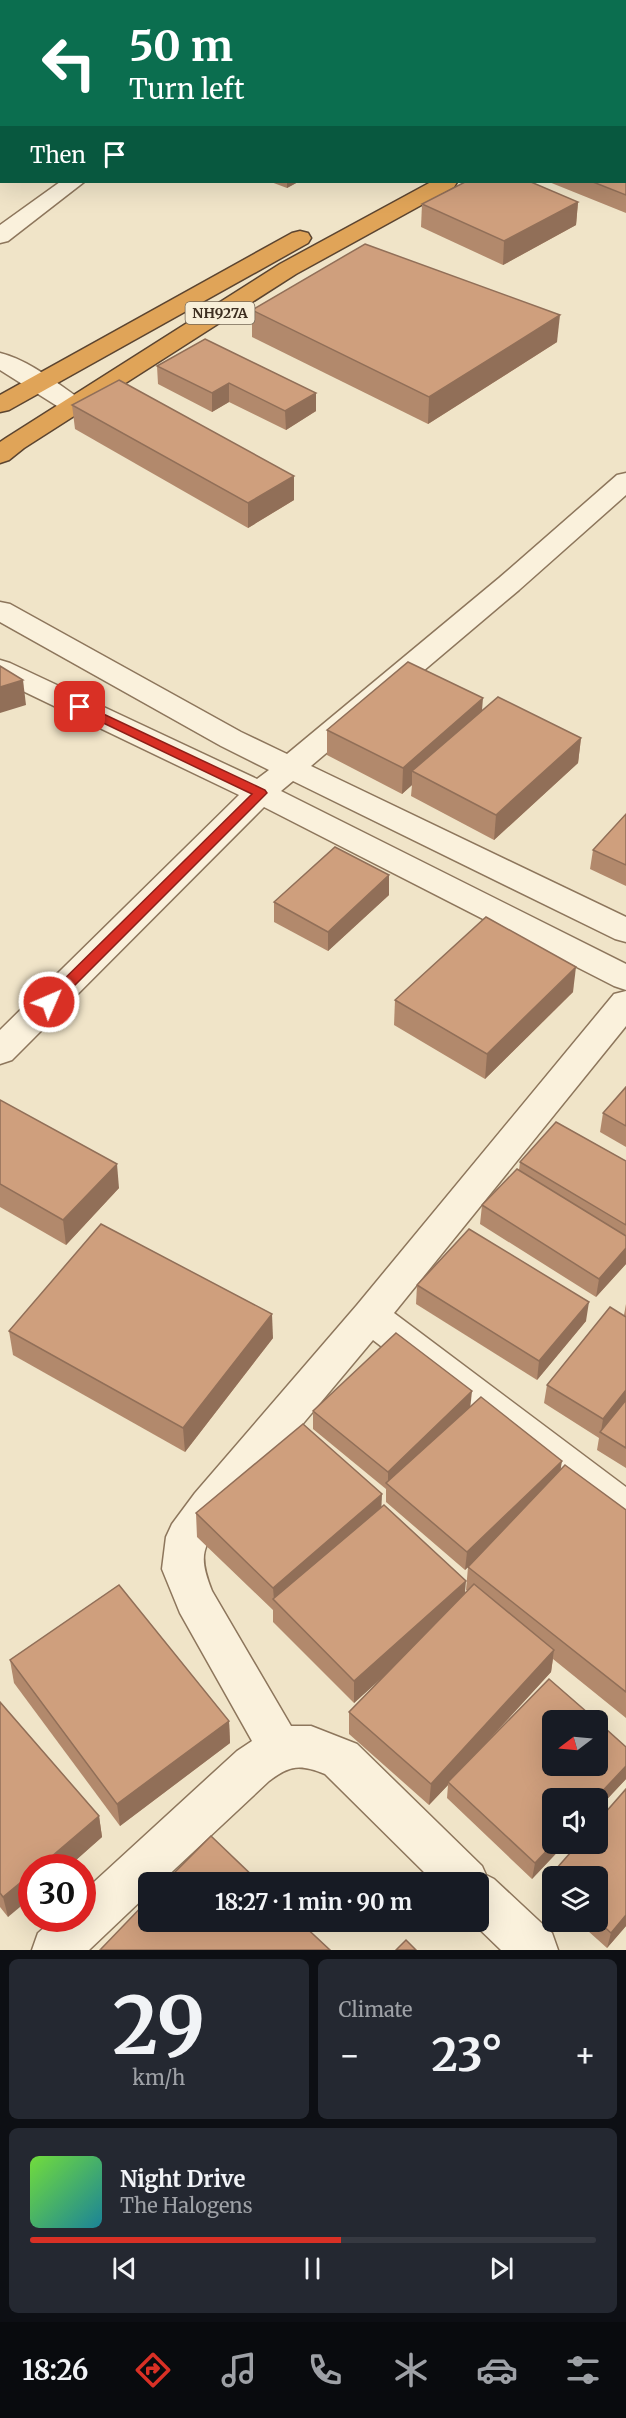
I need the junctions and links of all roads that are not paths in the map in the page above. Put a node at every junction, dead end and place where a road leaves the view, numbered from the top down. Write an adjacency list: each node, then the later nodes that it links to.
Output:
1 (72, 183): 4 (street)
2 (444, 183): 8 (highway, NH927A)
3 (360, 204): 6 (highway, NH927A)
4 (0, 236)
5 (0, 360): 6 (street)
6 (40, 383): 7 (highway, NH927A); 8 (street)
7 (0, 405)
8 (74, 406): 9 (highway, NH927A)
9 (0, 455)
10 (626, 481): 13 (street)
11 (0, 610): 13 (street)
12 (0, 669): 14 (street)
13 (291, 768): 14 (street); 15 (street)
14 (260, 793): 16 (street); 18 (street)
15 (626, 931)
16 (626, 978)
17 (626, 1003): 19 (street)
18 (0, 1051)
19 (370, 1316): 20 (street); 21 (street)
20 (626, 1510)
21 (279, 1747): 22 (street); 24 (street)
22 (456, 1872)
23 (489, 1906): 25 (street)
24 (55, 1950)
25 (535, 1950)

